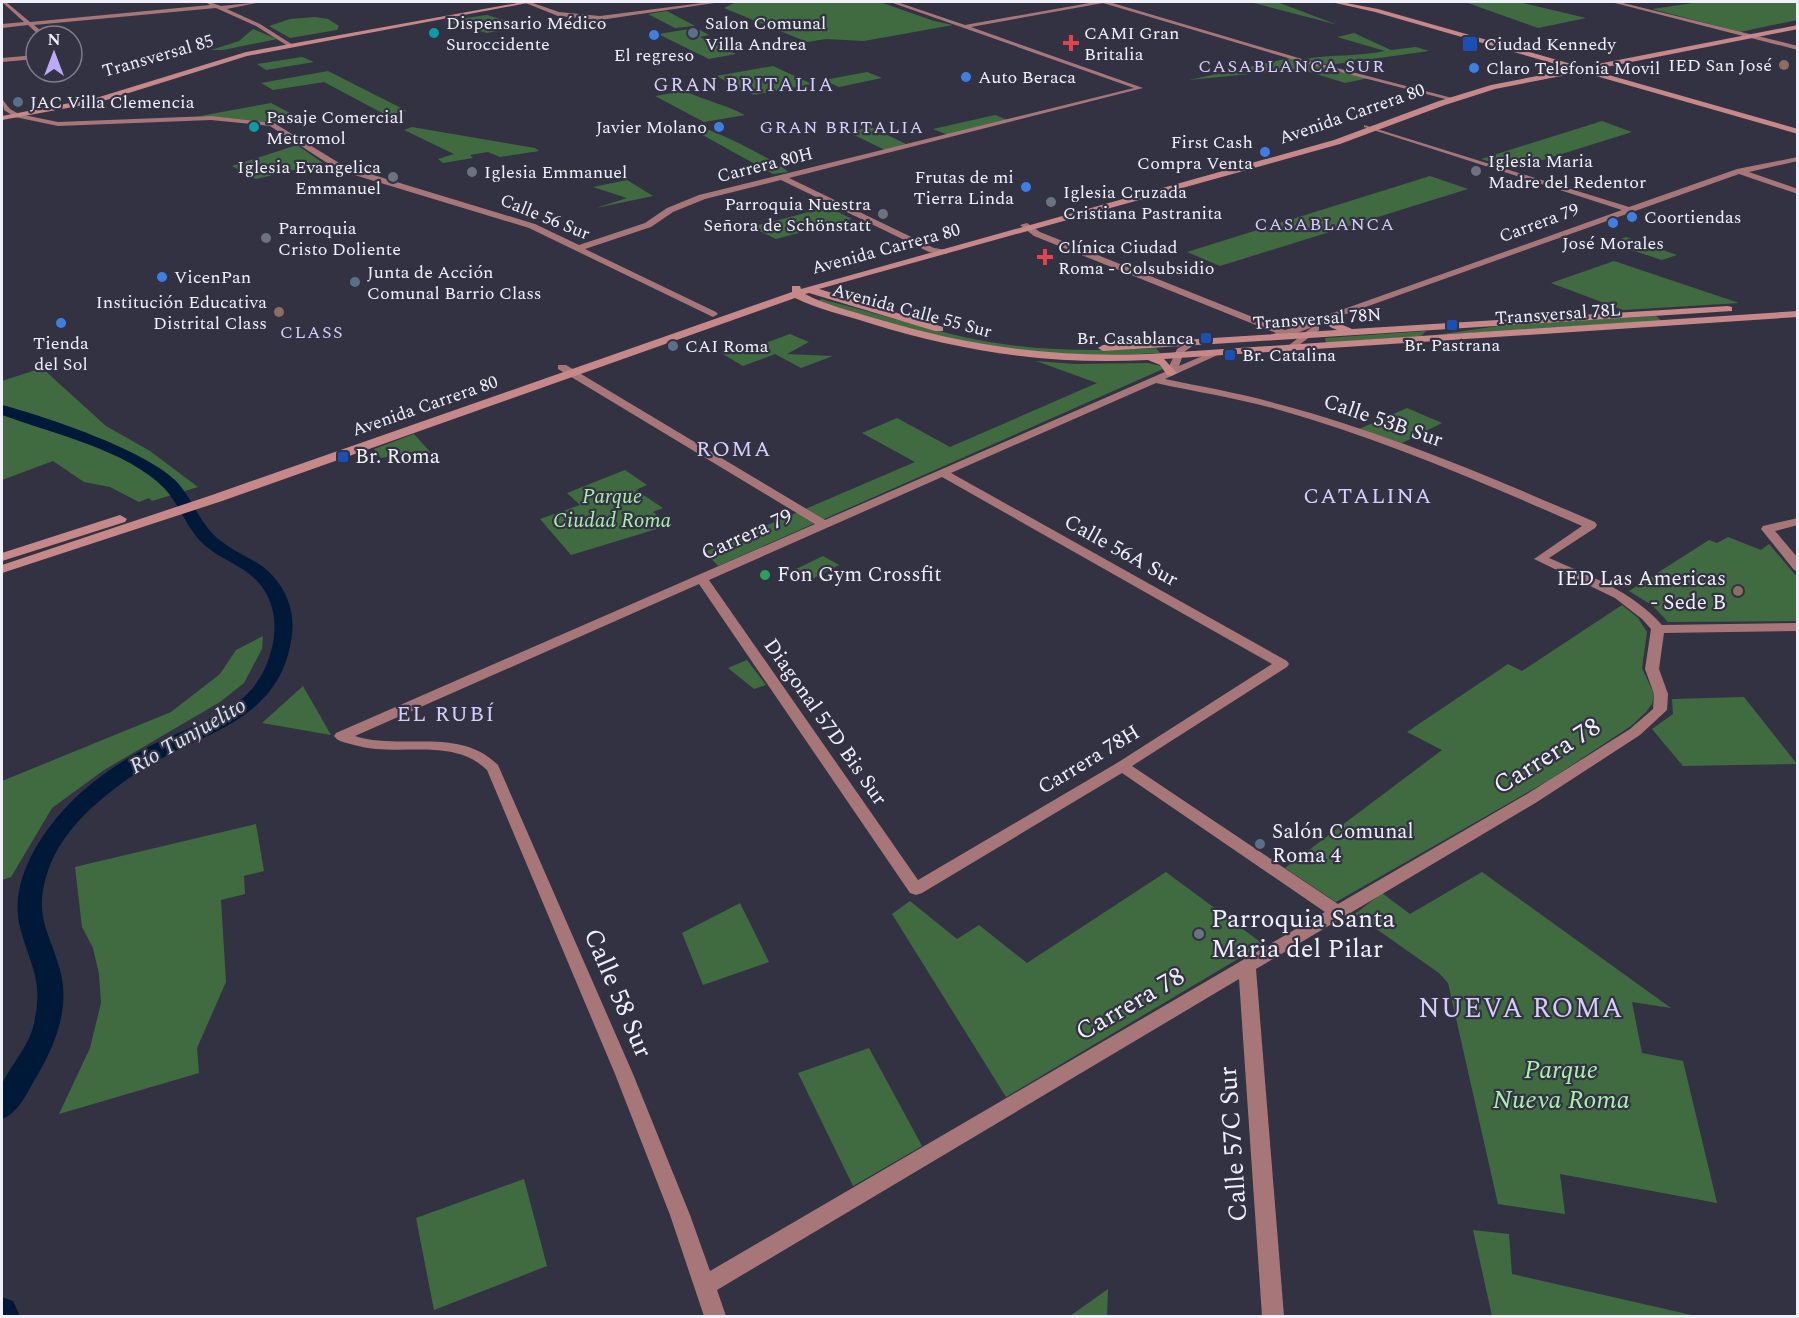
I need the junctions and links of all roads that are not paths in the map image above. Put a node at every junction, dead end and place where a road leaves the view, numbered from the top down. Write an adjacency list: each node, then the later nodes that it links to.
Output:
1 (3, 2): 15 (street)
2 (207, 2): 14 (street)
3 (259, 2): 14 (street)
4 (502, 2): 20 (main road)
5 (528, 2): 13 (street); 20 (main road)
6 (718, 2): 13 (street)
7 (893, 2): 16 (street)
8 (1084, 2): 16 (street)
9 (1103, 2): 16 (street); 27 (street)
10 (1334, 2): 25 (main road)
11 (1353, 2): 25 (main road)
12 (1614, 2): 19 (street)
13 (698, 3)
14 (218, 7): 15 (street); 20 (street)
15 (29, 22): 18 (street)
16 (962, 25): 36 (street, Carrera 80H)
17 (1797, 25): 19 (main road, Avenida Carrera 80)
18 (2, 26)
19 (1749, 36): 21 (street); 25 (main road, Avenida Carrera 80)
20 (287, 43): 22 (main road, Transversal 85); 31 (main road, Transversal 85)
21 (1797, 48)
22 (206, 56)
23 (24, 58): 24 (street)
24 (2, 60)
25 (1578, 66): 27 (main road, Avenida Carrera 80); 28 (main road, Avenida Carrera 80); 33 (main road)
26 (92, 92): 30 (main road, Transversal 85)
27 (1444, 97): 28 (street); 32 (main road, Avenida Carrera 80)
28 (1453, 99): 32 (main road, Avenida Carrera 80)
29 (2, 101): 30 (street)
30 (3, 113): 31 (main road, Transversal 85)
31 (15, 116): 40 (street, Calle 56 Sur)
32 (1370, 127): 38 (street); 39 (main road, Avenida Carrera 80)
33 (1797, 130)
34 (1797, 159): 35 (street, Carrera 79)
35 (1740, 171): 37 (street); 38 (street, Carrera 79)
36 (784, 178): 40 (street, Carrera 80H); 41 (street)
37 (1797, 192)
38 (1630, 210): 50 (street, Carrera 79)
39 (1026, 226): 41 (main road, Avenida Carrera 80); 42 (main road, Avenida Carrera 80); 51 (street)
40 (579, 248): 48 (street, Calle 56 Sur)
41 (932, 250): 42 (street); 43 (main road, Avenida Carrera 80)
42 (944, 252): 44 (main road, Avenida Carrera 80)
43 (796, 289): 44 (main road, Avenida Carrera 80); 45 (main road, Avenida Carrera 80); 46 (main road, Avenida Calle 55 Sur); 48 (main road, Avenida Carrera 80)
44 (808, 289): 57 (main road, Avenida Calle 55 Sur)
45 (777, 299): 46 (main road); 61 (main road, Avenida Carrera 80)
46 (812, 302): 60 (main road, Avenida Calle 55 Sur)
47 (1797, 304): 52 (main road, Transversal 78L)
48 (713, 314): 61 (main road, Avenida Carrera 80)
49 (1797, 314): 56 (main road, Transversal 78L)
50 (1329, 318): 53 (main road); 55 (street, Carrera 79); 55 (street, Carrera 79)
51 (1263, 325): 54 (street); 55 (street)
52 (1447, 327): 53 (main road, Transversal 78N)
53 (1355, 333): 55 (main road, Transversal 78N)
54 (1255, 339): 55 (main road, Transversal 78N); 57 (main road, Transversal 78N)
55 (1294, 339): 56 (main road, Transversal 78N); 58 (main road, Transversal 78N)
56 (1434, 339)
57 (1190, 344): 59 (street)
58 (1217, 352): 59 (main road, Transversal 78N); 62 (street, Carrera 79)
59 (1178, 355): 60 (main road, Avenida Calle 55 Sur); 62 (street)
60 (1149, 357): 62 (main road)
61 (567, 370): 65 (main road, Avenida Carrera 80); 67 (street)
62 (1171, 372): 63 (street, Carrera 79)
63 (1155, 380): 64 (street, Carrera 79); 73 (street, Calle 53B Sur)
64 (941, 472): 67 (street, Carrera 79); 74 (street, Calle 56A Sur)
65 (160, 511): 68 (main road, Avenida Carrera 80); 70 (main road, Avenida Carrera 80)
66 (1797, 521): 69 (street)
67 (822, 524): 71 (street, Carrera 79)
68 (2, 557)
69 (1797, 567)
70 (2, 569)
71 (700, 578): 75 (street, Carrera 79); 77 (street, Diagonal 57D Bis Sur)
72 (1797, 627): 73 (street)
73 (1658, 629): 78 (street, Carrera 78)
74 (1282, 664): 76 (street, Carrera 78H)
75 (341, 736): 80 (street, Calle 58 Sur)
76 (1122, 766): 77 (street, Carrera 78H); 78 (street)
77 (916, 889)
78 (1336, 912): 79 (street, Carrera 78)
79 (1247, 967): 80 (street, Carrera 78); 82 (street, Calle 57C Sur)
80 (706, 1285): 81 (street, Calle 58 Sur)
81 (715, 1317)
82 (1273, 1317)

